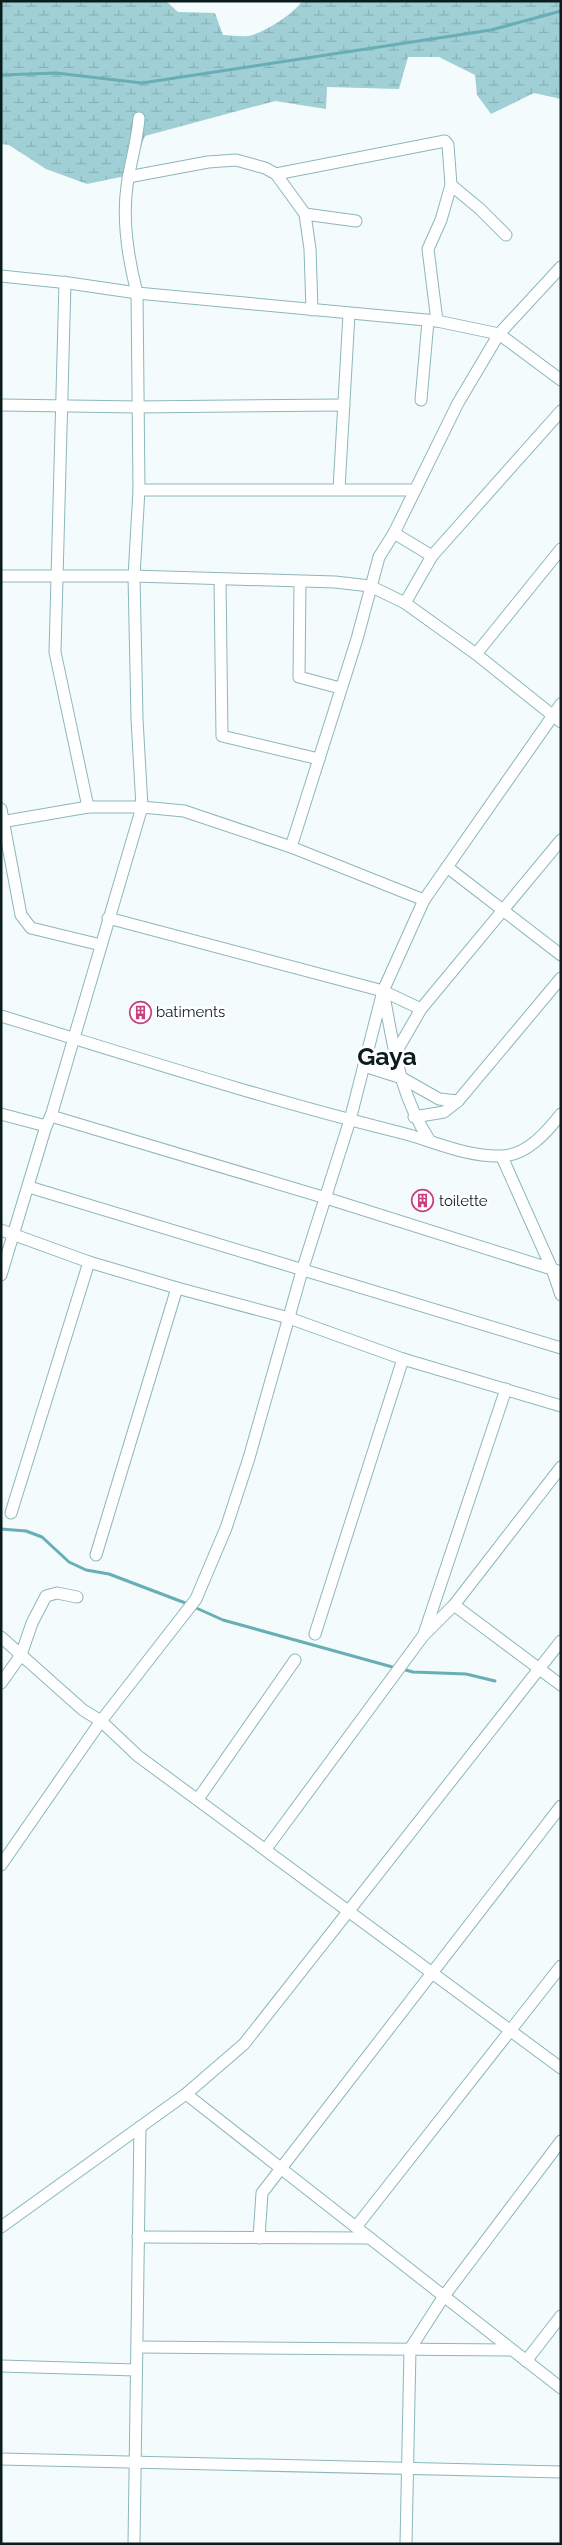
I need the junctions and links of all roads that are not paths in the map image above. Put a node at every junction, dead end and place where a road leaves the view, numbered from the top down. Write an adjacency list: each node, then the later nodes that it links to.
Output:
1 (139, 118): 3 (street)
2 (276, 174): 3 (street); 4 (street); 5 (street)
3 (128, 177): 11 (street)
4 (451, 184): 7 (street); 14 (street)
5 (305, 214): 6 (street); 12 (street)
6 (356, 221)
7 (506, 235)
8 (561, 267): 15 (street)
9 (1, 276): 10 (street)
10 (65, 282): 11 (street); 19 (street)
11 (137, 292): 12 (street); 21 (street)
12 (312, 310): 13 (street)
13 (349, 314): 14 (street); 20 (street)
14 (432, 321): 15 (street); 17 (street)
15 (499, 334): 16 (street); 25 (street)
16 (561, 380)
17 (421, 400)
18 (1, 405): 19 (street)
19 (62, 405): 21 (street); 30 (street)
20 (344, 405): 21 (street); 24 (street)
21 (138, 407): 23 (street)
22 (561, 410): 28 (street)
23 (139, 490): 24 (street); 31 (street)
24 (339, 490): 25 (street)
25 (415, 490): 26 (street)
26 (394, 533): 28 (street); 34 (street)
27 (561, 549): 36 (street)
28 (432, 556): 35 (street)
29 (1, 576): 30 (street)
30 (56, 576): 31 (street); 41 (street)
31 (134, 576): 32 (street); 42 (street)
32 (220, 579): 33 (street); 40 (street)
33 (300, 582): 34 (street); 37 (street)
34 (370, 586): 35 (street); 37 (street)
35 (405, 603): 36 (street)
36 (476, 654): 39 (street)
37 (340, 688): 40 (street)
38 (561, 704): 39 (street)
39 (556, 718): 47 (street)
40 (319, 759): 46 (street)
41 (88, 807): 42 (street); 44 (street)
42 (142, 807): 46 (street); 50 (street)
43 (1, 809): 44 (street)
44 (3, 822): 51 (street)
45 (561, 840): 49 (street)
46 (290, 847): 48 (street)
47 (447, 867): 48 (street); 49 (street)
48 (424, 900): 54 (street)
49 (504, 911): 52 (street); 55 (street)
50 (108, 918): 51 (street); 54 (street)
51 (101, 945): 57 (street)
52 (561, 954)
53 (561, 978): 61 (street)
54 (383, 991): 55 (street); 58 (street); 59 (street)
55 (421, 1009): 58 (street)
56 (1, 1016): 57 (street)
57 (73, 1038): 65 (street); 66 (street)
58 (395, 1054): 60 (street)
59 (364, 1066): 60 (street); 65 (street)
60 (402, 1078): 61 (street); 64 (street)
61 (458, 1101): 64 (street)
62 (1, 1114): 66 (street)
63 (561, 1114): 68 (street)
64 (414, 1117): 67 (street)
65 (350, 1120): 67 (street); 70 (street)
66 (49, 1121): 69 (street); 70 (street)
67 (430, 1141): 68 (street)
68 (502, 1157): 74 (street)
69 (29, 1187): 72 (street); 75 (street)
70 (326, 1198): 74 (street); 75 (street)
71 (1, 1230): 72 (street)
72 (13, 1234): 73 (street); 76 (street)
73 (89, 1262): 77 (street); 85 (street)
74 (556, 1270): 78 (street)
75 (302, 1271): 79 (street); 80 (street)
76 (1, 1275)
77 (177, 1288): 79 (street); 86 (street)
78 (561, 1295)
79 (289, 1318): 81 (street); 98 (street)
80 (561, 1348)
81 (403, 1359): 82 (street); 89 (street)
82 (506, 1389): 83 (street); 90 (street)
83 (561, 1406)
84 (561, 1467): 88 (street)
85 (11, 1513)
86 (96, 1555)
87 (77, 1597): 93 (street)
88 (454, 1605): 90 (street); 95 (street)
89 (315, 1634)
90 (423, 1636): 101 (street)
91 (1, 1637): 93 (street)
92 (561, 1641): 95 (street)
93 (21, 1655): 96 (street); 98 (street)
94 (296, 1660): 99 (street)
95 (539, 1669): 97 (street); 103 (street)
96 (1, 1683)
97 (561, 1685)
98 (101, 1721): 99 (street); 102 (street)
99 (198, 1799): 101 (street)
100 (561, 1806): 105 (street)
101 (266, 1849): 103 (street)
102 (1, 1865)
103 (349, 1910): 105 (street); 108 (street)
104 (561, 1966): 106 (street)
105 (432, 1972): 106 (street); 111 (street)
106 (511, 2031): 107 (street); 113 (street)
107 (561, 2068)
108 (186, 2094): 109 (street); 111 (street)
109 (140, 2127): 112 (street); 114 (street)
110 (561, 2141): 117 (street)
111 (280, 2168): 113 (street); 115 (street)
112 (1, 2226)
113 (356, 2227): 116 (street)
114 (138, 2237): 115 (street); 119 (street)
115 (259, 2238): 116 (street)
116 (370, 2238): 117 (street)
117 (444, 2296): 120 (street); 121 (street)
118 (561, 2316): 122 (street)
119 (137, 2347): 120 (street); 124 (street)
120 (410, 2349): 121 (street); 128 (street)
121 (512, 2350): 122 (street)
122 (526, 2361): 125 (street)
123 (1, 2366): 124 (street)
124 (136, 2370): 127 (street)
125 (561, 2388)
126 (1, 2459): 127 (street)
127 (135, 2462): 128 (street); 130 (street)
128 (406, 2468): 129 (street); 131 (street)
129 (561, 2472)
130 (134, 2544)
131 (406, 2544)

